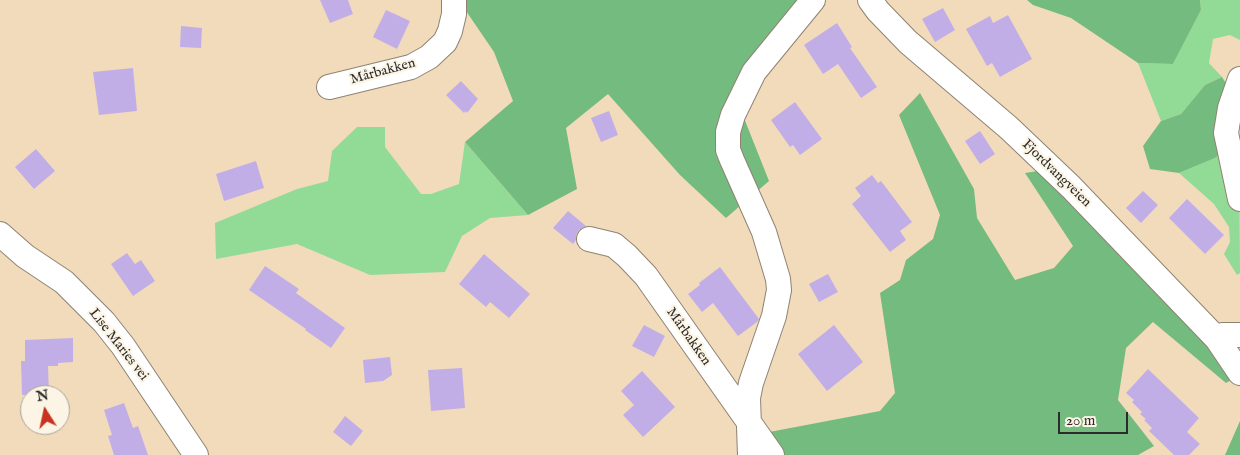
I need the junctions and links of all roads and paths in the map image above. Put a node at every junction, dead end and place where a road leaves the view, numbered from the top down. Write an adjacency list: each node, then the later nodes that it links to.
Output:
1 (454, 0): 5 (street, Mårbakken)
2 (813, 0): 12 (street)
3 (870, 0): 10 (street, Fjordvangveien)
4 (1240, 79): 6 (street)
5 (329, 86)
6 (1240, 199)
7 (0, 234): 13 (street, Lise Maries vei)
8 (589, 239): 12 (street, Mårbakken)
9 (1240, 335): 10 (street)
10 (1217, 340): 11 (street, Fjordvangveien)
11 (1240, 373)
12 (750, 423): 14 (street); 15 (street, Mårbakken)
13 (196, 455)
14 (750, 455)
15 (772, 455)

